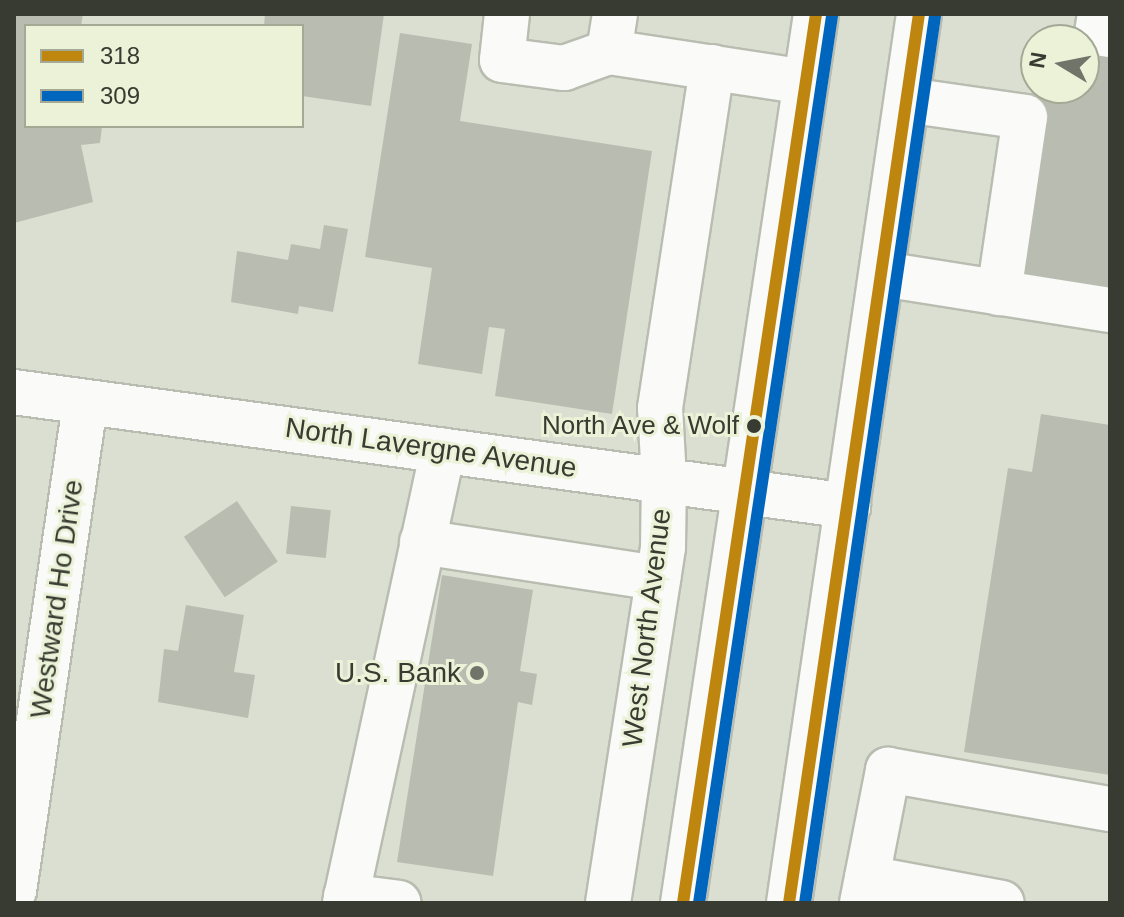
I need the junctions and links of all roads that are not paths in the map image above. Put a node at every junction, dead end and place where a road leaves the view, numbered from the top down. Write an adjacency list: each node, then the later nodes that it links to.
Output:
1 (507, 14): 5 (street)
2 (816, 14): 8 (street)
3 (919, 14): 9 (street)
4 (1100, 14): 6 (street)
5 (612, 33): 7 (street)
6 (1110, 35)
7 (712, 67): 8 (street); 16 (street, West North Avenue)
8 (806, 82): 17 (street)
9 (907, 100): 10 (street); 11 (street)
10 (882, 274): 11 (street); 18 (street)
11 (999, 293): 12 (street)
12 (1110, 310)
13 (14, 392): 14 (street, North Lavergne Avenue)
14 (85, 403): 15 (street, North Lavergne Avenue); 22 (street, Westward Ho Drive)
15 (443, 450): 16 (street, North Lavergne Avenue); 19 (street)
16 (664, 479): 17 (street, North Lavergne Avenue); 20 (street, West North Avenue)
17 (745, 491): 18 (street, North Lavergne Avenue); 27 (street)
18 (848, 506): 28 (street)
19 (422, 542): 20 (street); 24 (street)
20 (658, 578): 26 (street, West North Avenue)
21 (1110, 809): 23 (street)
22 (14, 891)
23 (864, 891): 29 (street)
24 (345, 900): 25 (street)
25 (399, 903)
26 (608, 903)
27 (683, 903)
28 (789, 903)
29 (1002, 903)

